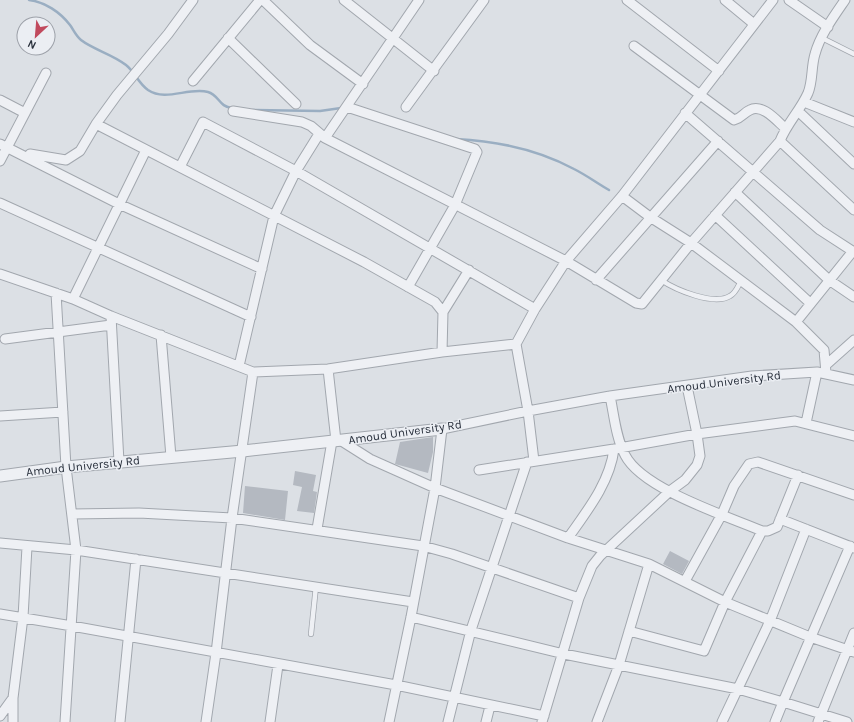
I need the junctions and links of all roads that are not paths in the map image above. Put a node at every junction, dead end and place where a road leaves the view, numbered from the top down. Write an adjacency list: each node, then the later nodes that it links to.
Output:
1 (193, 0): 34 (street)
2 (262, 0): 13 (street); 22 (street)
3 (344, 0): 14 (street)
4 (419, 0): 14 (street)
5 (484, 0): 18 (street)
6 (627, 0): 19 (street)
7 (726, 0): 11 (street)
8 (773, 0): 11 (street)
9 (789, 0): 12 (street)
10 (845, 0): 12 (street)
11 (754, 24): 19 (street)
12 (828, 27): 15 (street)
13 (228, 38): 21 (street); 26 (street)
14 (393, 38): 18 (street); 22 (street)
15 (822, 38): 17 (lane); 25 (street)
16 (634, 46): 23 (street)
17 (854, 54)
18 (434, 70): 28 (street)
19 (719, 71): 23 (street)
20 (46, 73): 31 (street)
21 (193, 81)
22 (363, 84): 27 (street)
23 (700, 96): 32 (street); 35 (street)
24 (0, 100): 31 (street)
25 (804, 102): 30 (street); 33 (street)
26 (296, 104)
27 (347, 107): 36 (street); 50 (street)
28 (406, 107)
29 (233, 111): 36 (street)
30 (799, 112): 35 (street); 42 (street)
31 (25, 113): 39 (street)
32 (685, 113): 37 (street); 47 (street)
33 (854, 122)
34 (96, 124): 39 (street); 40 (street)
35 (785, 128): 38 (street)
36 (322, 136): 44 (street); 50 (street)
37 (718, 141): 45 (street); 54 (street)
38 (780, 141): 45 (street); 51 (street)
39 (4, 145): 41 (street); 49 (street)
40 (146, 150): 43 (street); 49 (street)
41 (0, 161)
42 (854, 164)
43 (180, 167): 44 (street); 53 (street)
44 (296, 171): 53 (street); 57 (street)
45 (753, 172): 46 (street); 58 (street)
46 (735, 192): 52 (street); 65 (street)
47 (622, 196): 54 (street); 59 (street)
48 (0, 203): 56 (street)
49 (118, 204): 56 (street); 60 (street)
50 (455, 205): 57 (street); 59 (street)
51 (854, 210)
52 (715, 215): 55 (street); 71 (street)
53 (274, 216): 60 (street); 67 (street)
54 (650, 217): 55 (street); 63 (street)
55 (691, 243): 64 (street); 66 (street)
56 (97, 247): 70 (street); 74 (street)
57 (431, 248): 61 (street); 67 (street)
58 (853, 252): 65 (street)
59 (566, 261): 63 (street); 72 (street)
60 (262, 269): 74 (street)
61 (469, 270): 72 (street); 73 (street)
62 (0, 274): 68 (street)
63 (596, 280): 64 (street)
64 (661, 280): 66 (lane)
65 (830, 280): 69 (street); 71 (street)
66 (741, 281): 76 (street)
67 (408, 287): 73 (street)
68 (56, 293): 70 (street); 77 (street)
69 (854, 297)
70 (73, 298): 75 (street)
71 (810, 303): 76 (street)
72 (535, 309): 81 (street)
73 (443, 312): 82 (street)
74 (251, 317): 83 (street)
75 (111, 321): 77 (street); 78 (street); 102 (street)
76 (796, 322): 85 (street)
77 (57, 331): 79 (street); 91 (street)
78 (161, 335): 83 (street); 100 (street)
79 (2, 340)
80 (854, 340): 85 (street)
81 (516, 344): 82 (street); 90 (street)
82 (442, 352): 84 (street)
83 (239, 366): 86 (street)
84 (328, 369): 86 (street); 97 (street)
85 (823, 370): 87 (street, Amoud University Rd); 88 (street, Amoud University Rd); 93 (street)
86 (253, 372): 99 (street)
87 (854, 380)
88 (687, 386): 89 (street, Amoud University Rd); 95 (street)
89 (610, 396): 90 (street, Amoud University Rd); 98 (street)
90 (528, 411): 94 (street, Amoud University Rd); 101 (street)
91 (63, 412): 92 (street); 103 (street)
92 (0, 416)
93 (806, 423): 95 (street); 96 (street)
94 (442, 429): 97 (street, Amoud University Rd); 107 (street)
95 (697, 434): 98 (street); 108 (street)
96 (854, 436)
97 (336, 441): 99 (street, Amoud University Rd); 107 (street); 116 (street)
98 (617, 449): 101 (street); 108 (street); 118 (street)
99 (243, 451): 100 (street, Amoud University Rd); 113 (street)
100 (171, 457): 102 (street, Amoud University Rd)
101 (530, 461): 104 (street); 112 (street)
102 (119, 462): 103 (street, Amoud University Rd)
103 (66, 467): 106 (street, Amoud University Rd); 110 (street)
104 (479, 470)
105 (798, 475): 109 (street); 111 (street); 114 (street)
106 (0, 476)
107 (435, 488): 112 (street); 120 (street)
108 (670, 491): 111 (street); 124 (street)
109 (854, 495)
110 (72, 514): 113 (street); 123 (street)
111 (722, 514): 117 (street); 129 (street)
112 (510, 516): 118 (street); 127 (street)
113 (232, 518): 116 (street); 128 (street)
114 (780, 519): 115 (street); 117 (street)
115 (806, 529): 122 (street); 137 (street)
116 (317, 530): 120 (street)
117 (762, 531): 133 (street)
118 (568, 538): 124 (street)
119 (0, 543): 121 (street)
120 (423, 546): 127 (street); 132 (street)
121 (27, 547): 123 (street); 136 (street)
122 (853, 547): 144 (street)
123 (76, 550): 125 (street); 138 (street)
124 (608, 550): 126 (street); 131 (street)
125 (136, 559): 128 (street); 143 (street)
126 (648, 564): 129 (street); 140 (street)
127 (491, 567): 131 (street); 139 (street)
128 (226, 573): 130 (street); 146 (street)
129 (685, 581): 133 (street)
130 (316, 586): 132 (street); 142 (lane)
131 (580, 598): 147 (street)
132 (413, 602): 135 (street)
133 (725, 602): 137 (street); 140 (street)
134 (0, 614): 136 (street)
135 (411, 617): 139 (street); 150 (street)
136 (23, 618): 138 (street); 153 (street)
137 (770, 621): 144 (street); 151 (street)
138 (72, 626): 143 (street); 161 (street)
139 (471, 630): 147 (street); 152 (street)
140 (629, 631): 149 (street)
141 (854, 633): 145 (street)
142 (311, 634)
143 (127, 636): 146 (street); 162 (street)
144 (810, 637): 145 (street); 154 (street)
145 (851, 651): 157 (street)
146 (216, 654): 148 (street); 163 (street)
147 (564, 654): 149 (street); 158 (street)
148 (278, 665): 150 (street); 164 (street)
149 (618, 665): 151 (street); 159 (street)
150 (396, 685): 152 (street); 165 (street)
151 (738, 689): 154 (street); 168 (street)
152 (453, 697): 155 (street); 166 (street)
153 (13, 698): 156 (street); 160 (street)
154 (783, 702): 157 (street); 169 (street)
155 (490, 706): 158 (street); 167 (street)
156 (0, 716)
157 (820, 718): 170 (street)
158 (543, 719)
159 (601, 721)
160 (13, 722)
161 (65, 722)
162 (120, 722)
163 (206, 722)
164 (270, 722)
165 (389, 722)
166 (448, 722)
167 (486, 722)
168 (722, 722)
169 (775, 722)
170 (847, 722)

